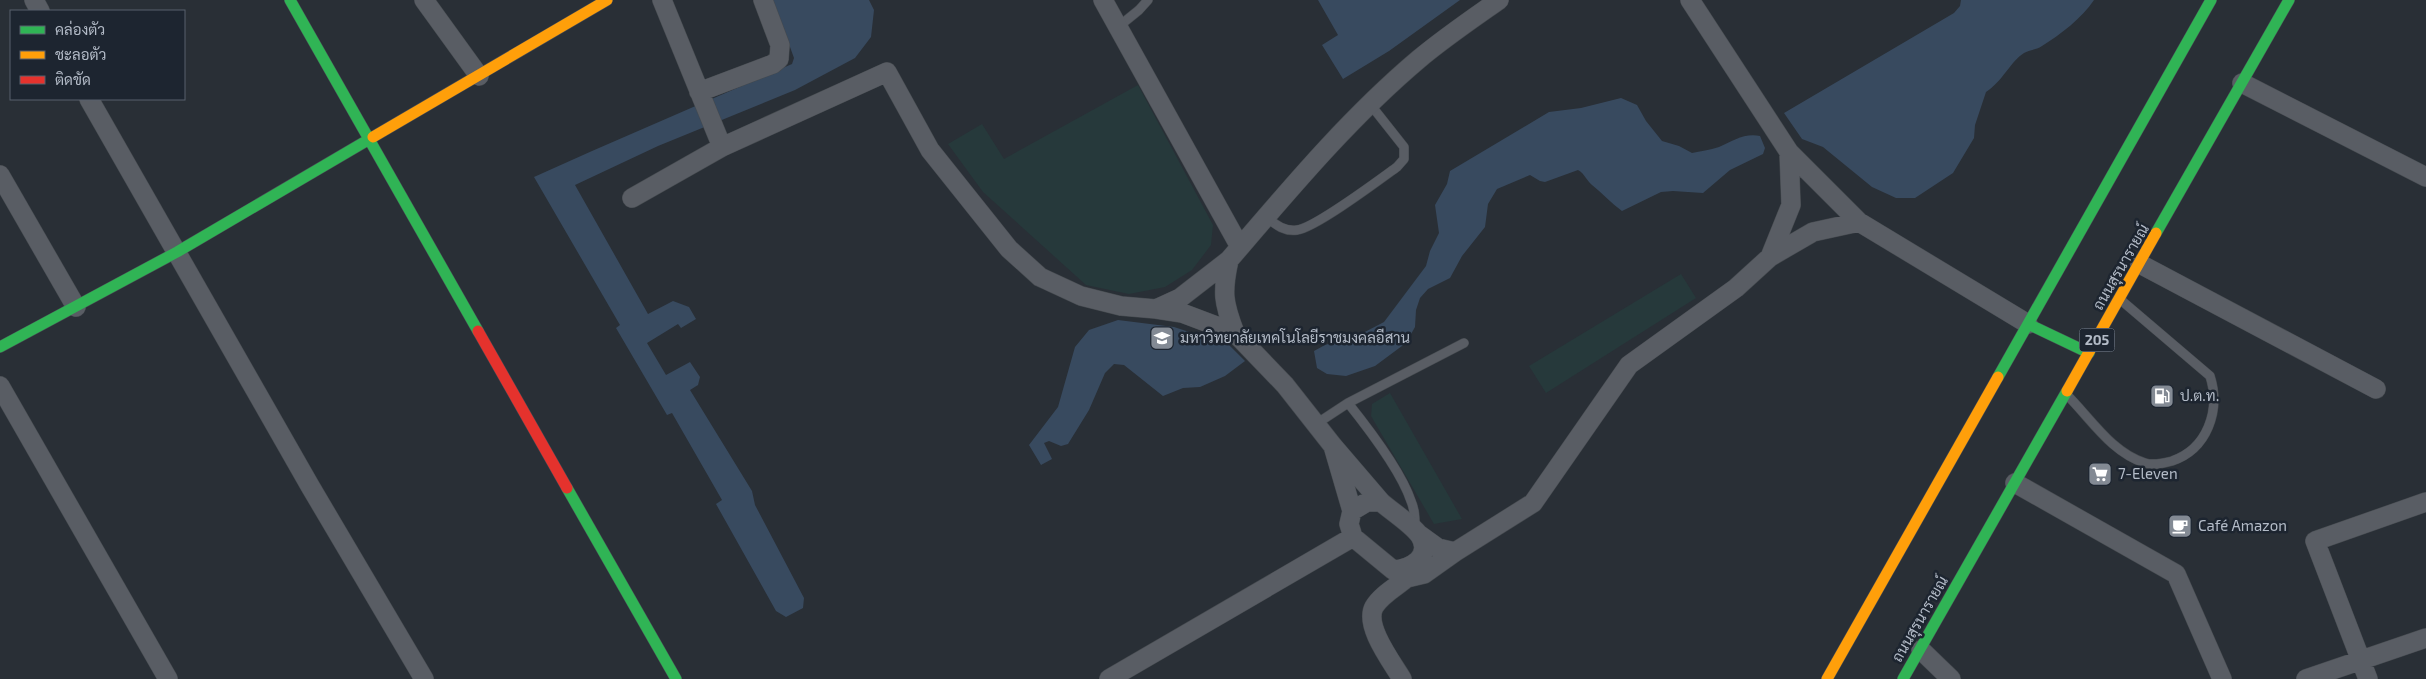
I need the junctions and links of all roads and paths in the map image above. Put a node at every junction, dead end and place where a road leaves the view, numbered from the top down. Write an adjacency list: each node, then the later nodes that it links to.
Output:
1 (290, 0): 19 (main road)
2 (424, 0): 14 (street)
3 (607, 0): 12 (main road)
4 (662, 0): 16 (street)
5 (763, 0): 16 (street)
6 (1103, 0): 13 (street)
7 (1148, 0): 13 (lane)
8 (1499, 0): 18 (street)
9 (1690, 0): 21 (street)
10 (2211, 0): 34 (main road)
11 (2289, 0): 15 (main road, ถนนสุรนารายณ์ / 205)
12 (579, 7): 14 (main road)
13 (1118, 27): 28 (street)
14 (479, 76): 19 (main road)
15 (2242, 83): 23 (street); 30 (main road, ถนนสุรนารายณ์ / 205)
16 (699, 93): 20 (street)
17 (90, 100): 27 (street)
18 (1370, 104): 25 (street); 25 (lane)
19 (369, 141): 27 (main road); 58 (main road)
20 (722, 147): 24 (street); 33 (street)
21 (1788, 152): 26 (street); 29 (street)
22 (0, 175): 32 (street)
23 (2426, 177)
24 (632, 198)
25 (1266, 217): 28 (street)
26 (1859, 222): 29 (street); 34 (street)
27 (177, 252): 32 (main road); 57 (street)
28 (1234, 254): 33 (street); 35 (street)
29 (1770, 257): 51 (street)
30 (2140, 264): 31 (main road, ถนนสุรนารายณ์ / 205); 40 (street)
31 (2120, 299): 38 (main road, ถนนสุรนารายณ์ / 205); 41 (lane)
32 (76, 307): 37 (main road)
33 (1156, 309): 35 (street)
34 (2028, 324): 38 (main road); 61 (main road)
35 (1235, 333): 43 (street)
36 (1464, 343): 42 (lane)
37 (0, 346)
38 (2089, 353): 41 (main road, ถนนสุรนารายณ์ / 205)
39 (0, 386): 56 (street)
40 (2376, 389)
41 (2066, 394): 45 (main road, ถนนสุรนารายณ์ / 205)
42 (1348, 403): 43 (lane); 49 (lane)
43 (1316, 424): 44 (street)
44 (1333, 446): 46 (street); 48 (street)
45 (2015, 483): 54 (main road, ถนนสุรนารายณ์ / 205); 64 (street)
46 (1381, 502): 48 (street); 49 (street)
47 (2426, 502): 55 (street)
48 (1352, 511): 50 (street)
49 (1417, 533): 51 (street); 52 (street)
50 (1353, 537): 52 (street); 59 (street)
51 (1455, 552): 52 (street)
52 (1400, 574): 60 (street)
53 (2426, 638): 55 (street)
54 (1921, 650): 62 (main road, ถนนสุรนารายณ์ / 205); 63 (street)
55 (2360, 660): 65 (street); 66 (street)
56 (168, 679)
57 (424, 679)
58 (676, 679)
59 (1109, 679)
60 (1402, 679)
61 (1827, 679)
62 (1903, 679)
63 (1951, 679)
64 (2222, 679)
65 (2306, 679)
66 (2368, 679)

